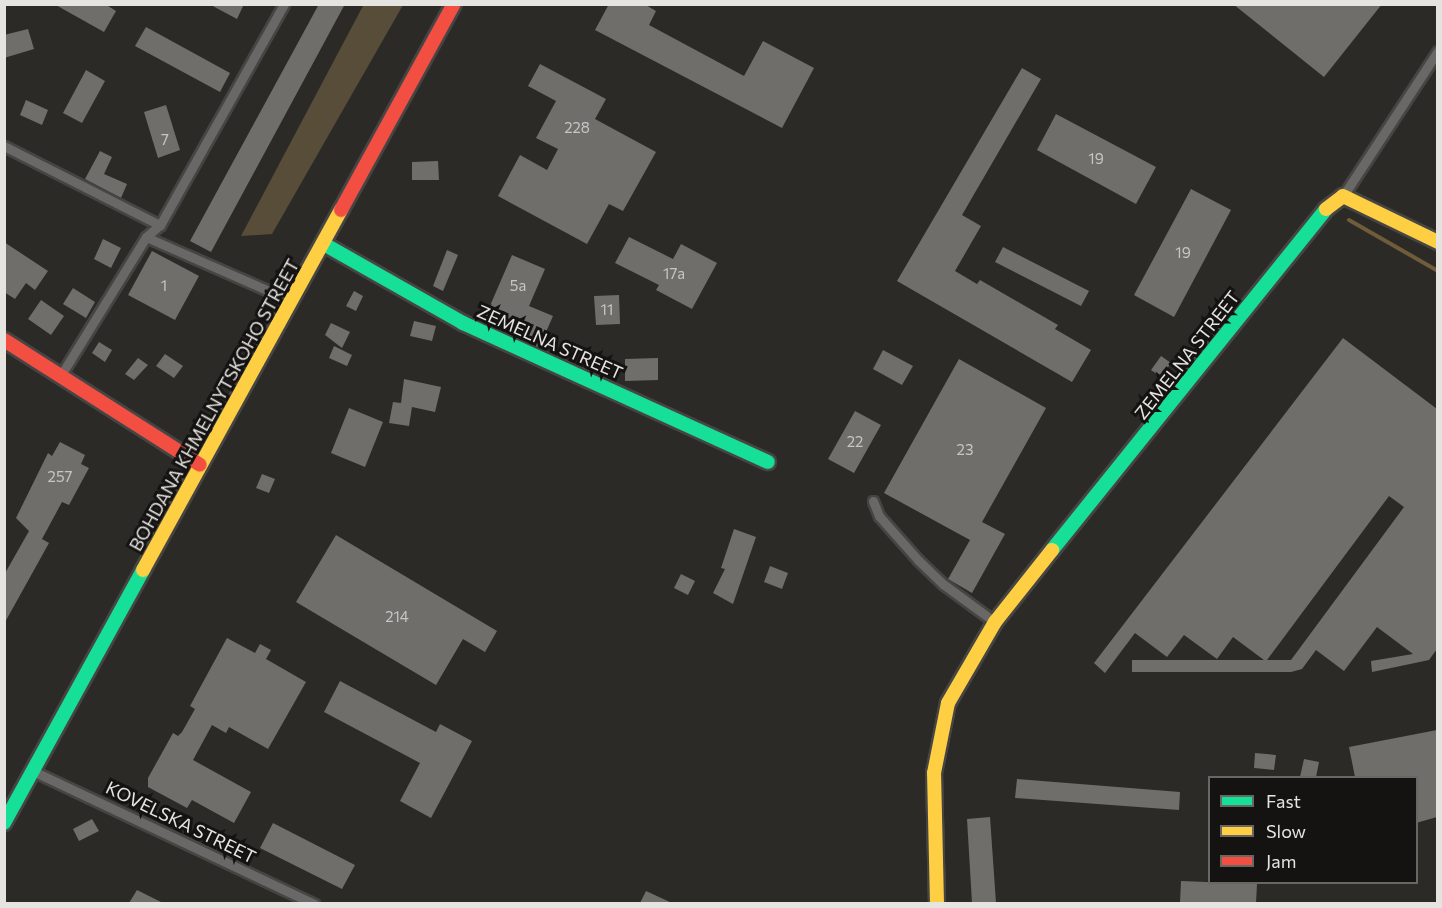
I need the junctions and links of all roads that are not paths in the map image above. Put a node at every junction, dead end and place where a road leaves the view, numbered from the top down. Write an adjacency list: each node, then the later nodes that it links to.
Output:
1 (284, 4): 6 (street)
2 (454, 4): 9 (street, BOHDANA KHMELNYTSKOHO STREET)
3 (1437, 51): 5 (street)
4 (4, 146): 6 (street)
5 (1343, 196): 8 (street); 16 (street, ZEMELNA STREET)
6 (160, 225): 7 (street)
7 (146, 237): 10 (street); 12 (street)
8 (1437, 242)
9 (324, 244): 10 (street, BOHDANA KHMELNYTSKOHO STREET); 13 (street, ZEMELNA STREET)
10 (292, 301): 14 (street, BOHDANA KHMELNYTSKOHO STREET)
11 (4, 340): 12 (street)
12 (61, 375): 14 (street)
13 (768, 462)
14 (200, 465): 17 (street, BOHDANA KHMELNYTSKOHO STREET)
15 (873, 501): 16 (street)
16 (995, 622): 20 (street, ZEMELNA STREET)
17 (33, 771): 18 (street, BOHDANA KHMELNYTSKOHO STREET); 19 (street, KOVELSKA STREET)
18 (4, 822)
19 (314, 903)
20 (937, 903)

